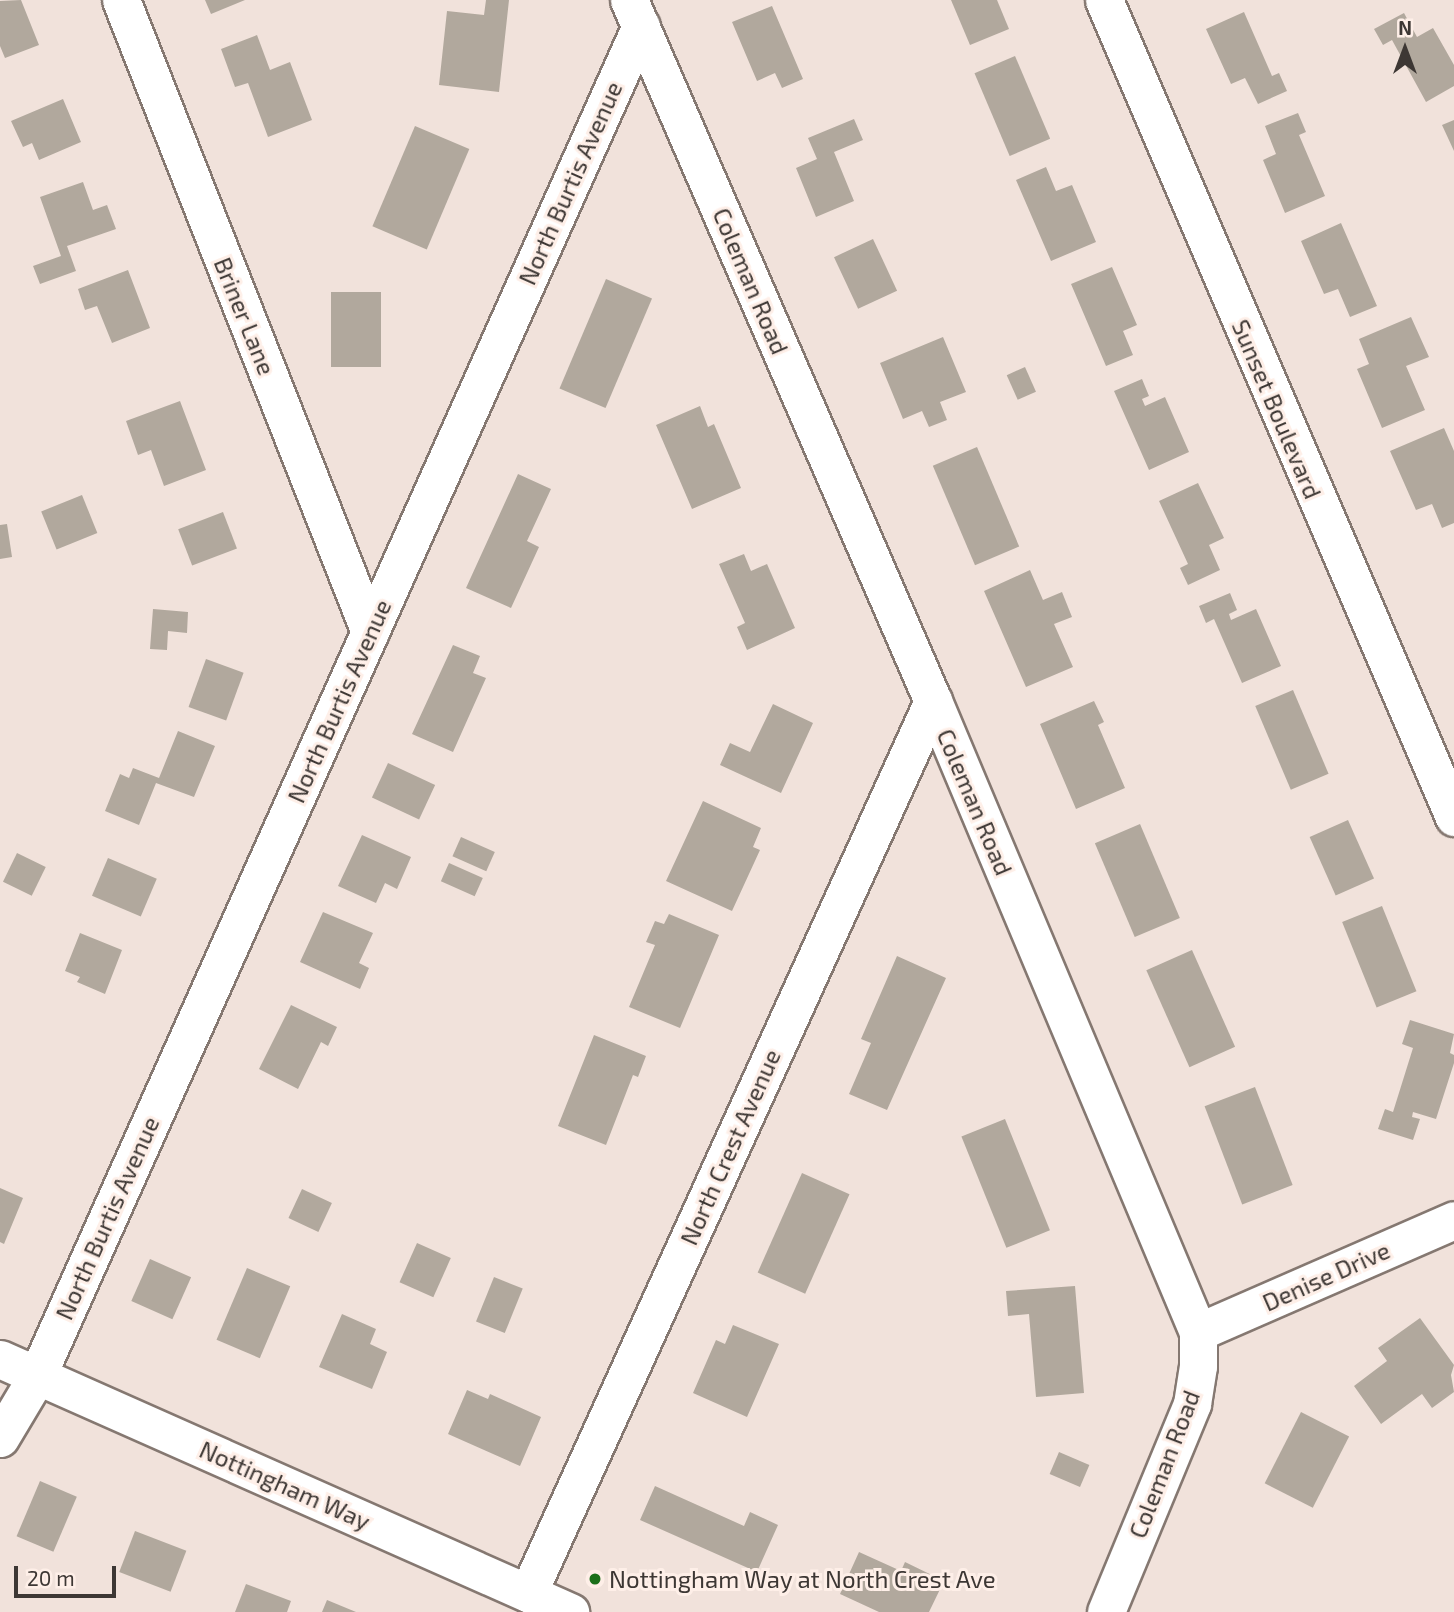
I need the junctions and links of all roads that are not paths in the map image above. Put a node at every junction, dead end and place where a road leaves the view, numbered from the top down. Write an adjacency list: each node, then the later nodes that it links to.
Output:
1 (121, 0): 4 (street, Briner Lane)
2 (1104, 0): 6 (street, Sunset Boulevard)
3 (635, 13): 4 (street, North Burtis Avenue); 5 (street, Coleman Road)
4 (370, 632): 10 (street, North Burtis Avenue)
5 (933, 701): 8 (street, Coleman Road); 12 (street, North Crest Avenue)
6 (1454, 817)
7 (1454, 1220): 8 (street, Denise Drive)
8 (1198, 1332): 14 (street, Coleman Road)
9 (0, 1359): 10 (street, Nottingham Way)
10 (37, 1376): 11 (street, North Burtis Avenue); 12 (street, Nottingham Way)
11 (0, 1438)
12 (528, 1593): 13 (street, Nottingham Way)
13 (570, 1612)
14 (1106, 1612)

